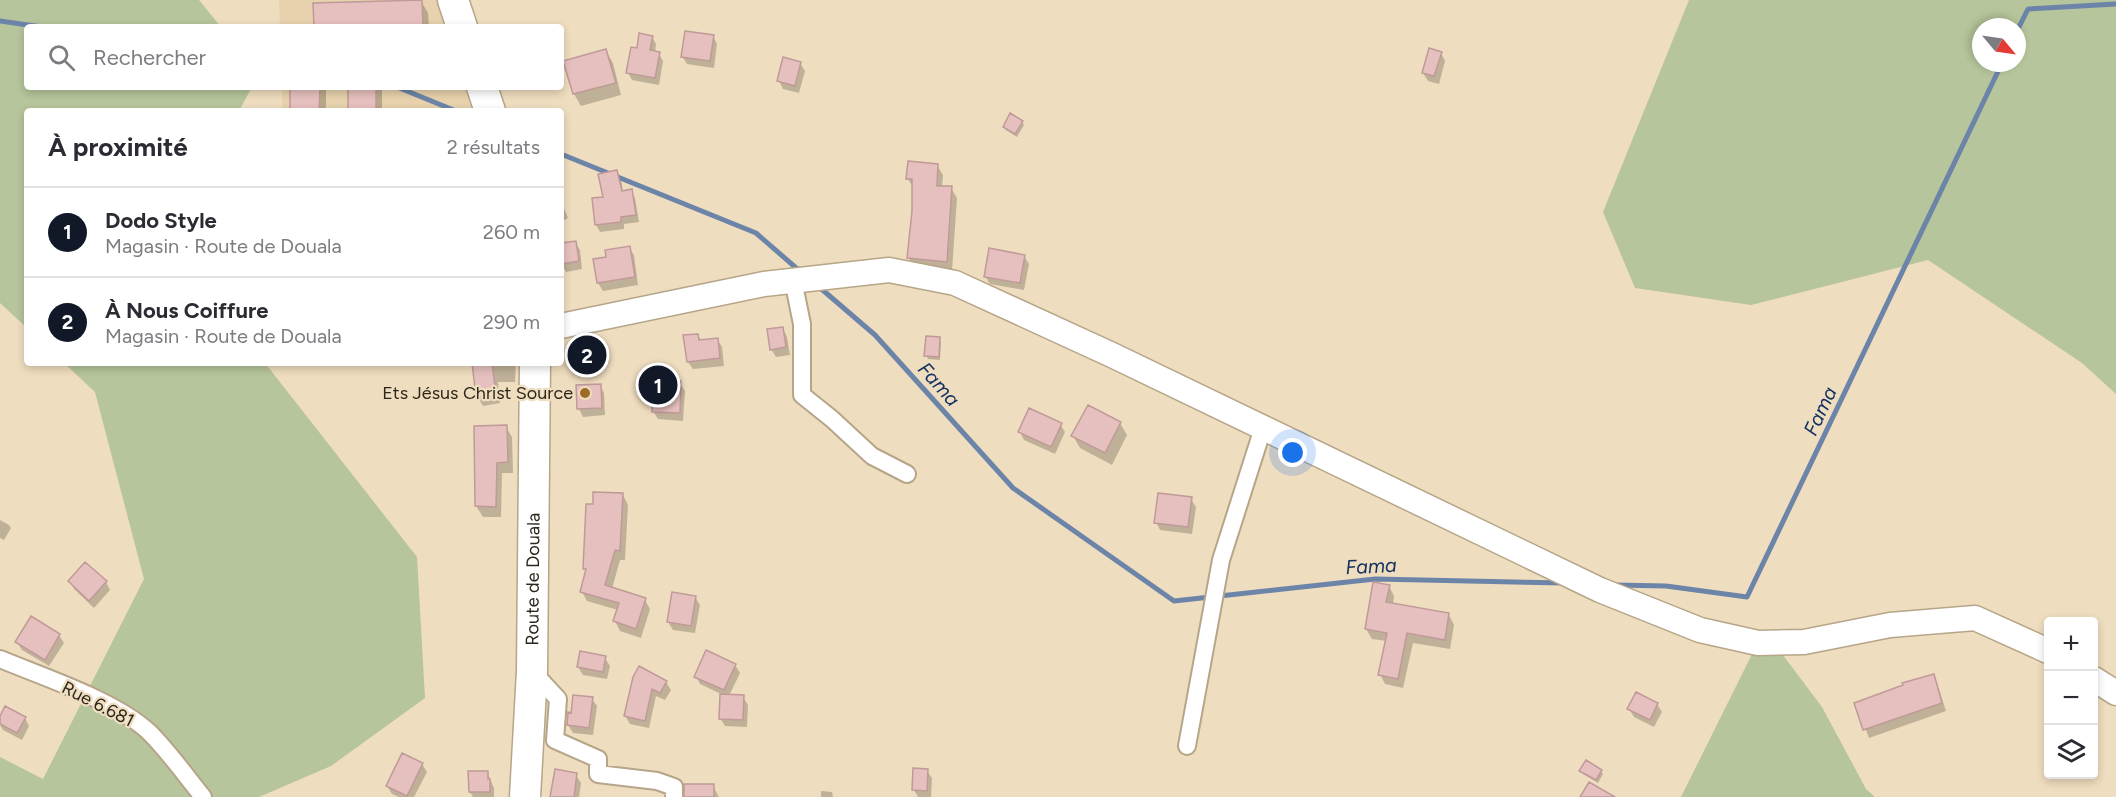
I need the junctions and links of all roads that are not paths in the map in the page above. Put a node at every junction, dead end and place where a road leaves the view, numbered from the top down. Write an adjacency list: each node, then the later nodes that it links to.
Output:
1 (453, 0): 2 (highway)
2 (461, 24)
3 (483, 90): 4 (highway)
4 (489, 108)
5 (793, 280): 6 (street); 8 (street); 9 (street)
6 (564, 325)
7 (535, 366): 12 (highway, Route de Douala)
8 (1263, 428): 10 (street); 15 (street)
9 (907, 474)
10 (2044, 649)
11 (0, 659): 16 (street, Rue 6.681)
12 (532, 671): 17 (highway, Route de Douala); 18 (street)
13 (2098, 682): 14 (street)
14 (2116, 693)
15 (1187, 746)
16 (203, 797)
17 (525, 797)
18 (674, 797)

